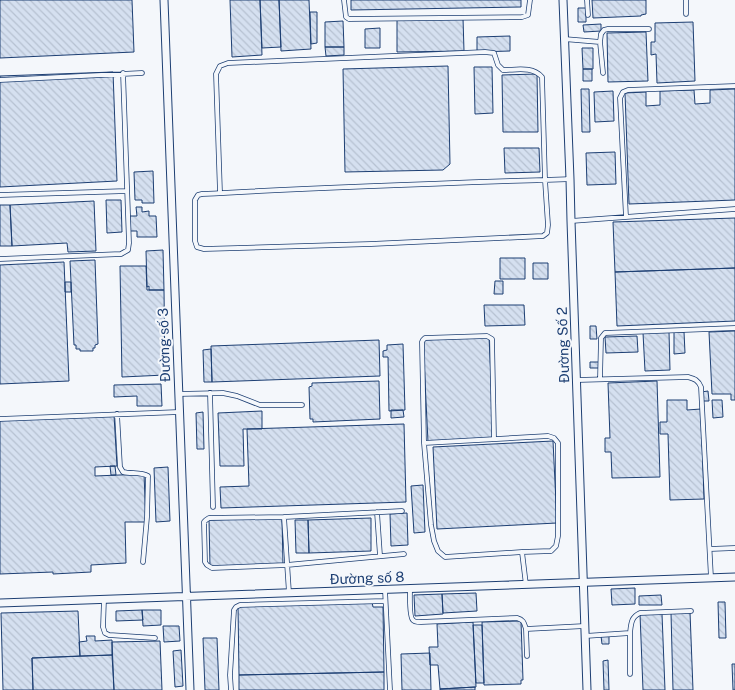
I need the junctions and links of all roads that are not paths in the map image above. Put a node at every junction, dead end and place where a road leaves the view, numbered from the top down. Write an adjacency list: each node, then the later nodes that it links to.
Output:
1 (164, 0): 30 (street, Đường số 3)
2 (344, 0): 3 (lane)
3 (530, 0)
4 (563, 0): 10 (street, Đường Số 2)
5 (587, 0): 8 (lane)
6 (686, 0): 7 (lane)
7 (686, 14)
8 (588, 15)
9 (649, 29): 11 (lane)
10 (564, 39): 11 (lane); 17 (street, Đường Số 2)
11 (600, 42): 14 (lane)
12 (123, 73): 13 (lane); 15 (lane); 19 (lane)
13 (142, 73)
14 (603, 73)
15 (0, 80)
16 (735, 86): 23 (lane)
17 (570, 179): 18 (lane); 24 (street, Đường Số 2)
18 (545, 180): 20 (lane); 20 (lane); 20 (lane)
19 (127, 191): 21 (lane); 25 (lane)
20 (220, 193)
21 (0, 195)
22 (735, 209): 23 (lane)
23 (626, 217): 24 (lane)
24 (571, 221): 27 (street, Đường Số 2)
25 (0, 259)
26 (735, 328): 28 (lane)
27 (577, 380): 28 (lane); 50 (street, Đường Số 2)
28 (600, 380): 42 (lane)
29 (210, 393): 30 (lane); 31 (lane); 37 (lane)
30 (178, 394): 32 (street, Đường số 3)
31 (302, 405)
32 (180, 412): 33 (lane); 55 (street, Đường số 3)
33 (117, 414): 34 (lane); 46 (lane)
34 (0, 419)
35 (494, 439): 36 (lane); 36 (lane); 43 (lane)
36 (424, 443): 43 (lane)
37 (213, 507)
38 (402, 511): 39 (lane)
39 (377, 512): 40 (lane); 45 (lane)
40 (284, 516): 47 (lane); 47 (lane)
41 (735, 548): 42 (lane)
42 (710, 549): 49 (lane)
43 (522, 552): 51 (lane)
44 (404, 554): 45 (lane)
45 (380, 556): 47 (lane)
46 (143, 562)
47 (287, 565): 54 (lane)
48 (735, 577): 49 (street, Đường số 8)
49 (711, 578): 50 (street, Đường số 8)
50 (584, 582): 51 (street, Đường số 8); 60 (street, Đường Số 2)
51 (526, 585): 52 (street, Đường số 8)
52 (410, 588): 53 (street, Đường số 8); 61 (lane)
53 (385, 590): 54 (street, Đường số 8); 57 (lane)
54 (289, 593): 55 (street, Đường số 8)
55 (187, 597): 56 (street, Đường số 8); 67 (street, Đường số 3)
56 (104, 600): 58 (street, Đường số 8); 64 (lane)
57 (385, 601): 68 (lane); 69 (lane)
58 (0, 603)
59 (691, 611): 62 (lane)
60 (585, 626): 61 (lane); 63 (street, Đường Số 2)
61 (526, 629): 65 (lane)
62 (630, 633): 63 (lane); 66 (lane)
63 (585, 636): 70 (street, Đường Số 2)
64 (155, 638)
65 (526, 656)
66 (630, 674)
67 (190, 690)
68 (231, 690)
69 (390, 690)
70 (587, 690)

